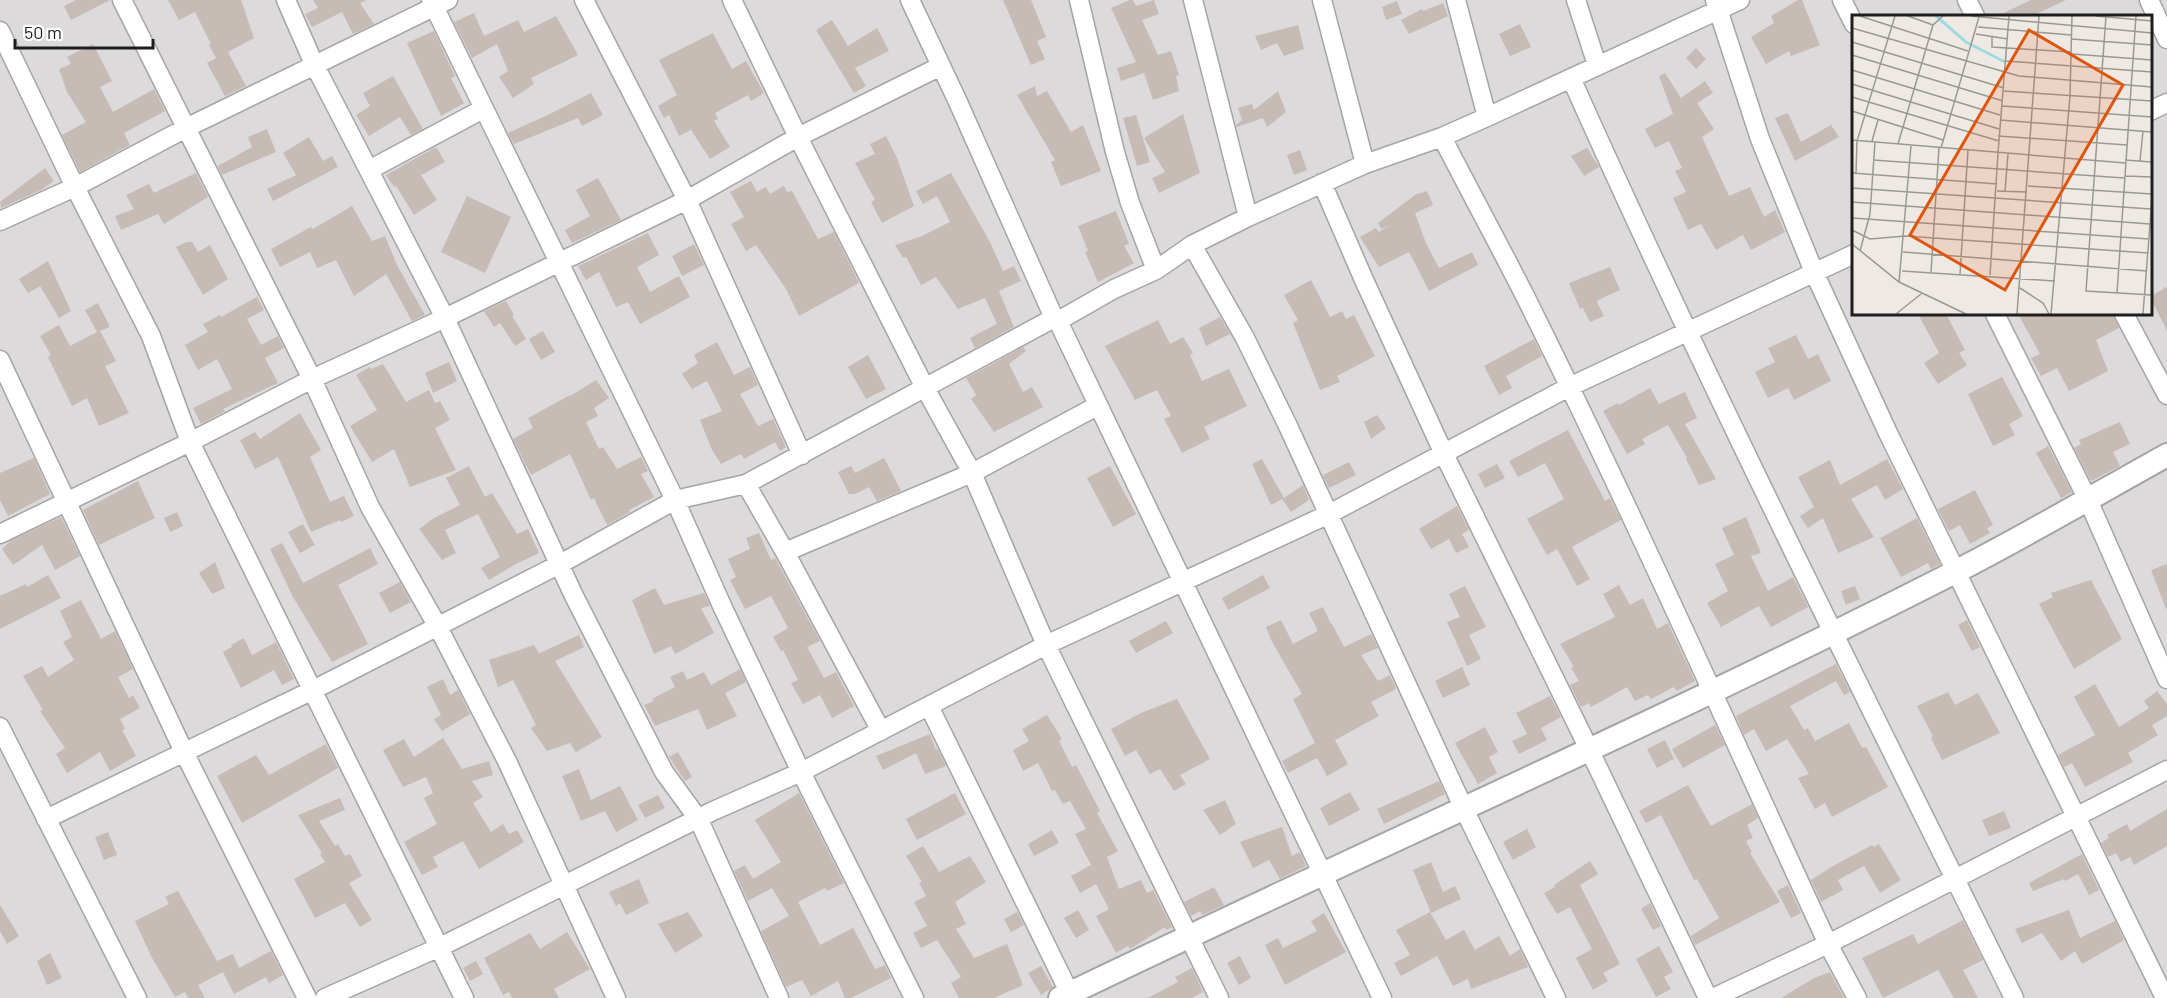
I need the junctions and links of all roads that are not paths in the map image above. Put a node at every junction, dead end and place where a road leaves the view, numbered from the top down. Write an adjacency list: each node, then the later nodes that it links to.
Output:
1 (122, 0): 29 (street)
2 (286, 0): 21 (street)
3 (584, 0): 36 (street)
4 (732, 0): 30 (street)
5 (910, 0): 23 (street)
6 (1079, 0): 42 (street)
7 (1193, 0): 37 (street)
8 (1322, 0): 32 (street)
9 (1456, 0): 28 (street)
10 (1576, 0): 22 (street)
11 (1740, 0): 16 (street)
12 (1842, 0): 18 (street)
13 (1967, 0): 17 (street)
14 (2149, 0): 20 (street)
15 (438, 2): 21 (street); 26 (street)
16 (1717, 5): 22 (street); 43 (street)
17 (1974, 15)
18 (1852, 20)
19 (0, 31): 35 (street)
20 (2167, 39)
21 (314, 64): 29 (street); 33 (street)
22 (1597, 65): 24 (street)
23 (941, 66): 30 (street); 47 (street)
24 (1571, 78): 28 (street); 48 (street)
25 (2167, 103): 27 (street)
26 (483, 109): 33 (street); 41 (street)
27 (2152, 110)
28 (1487, 117): 31 (street)
29 (186, 128): 35 (street); 50 (street)
30 (798, 137): 36 (street); 51 (street)
31 (1442, 137): 32 (street); 52 (street)
32 (1365, 165): 34 (street)
33 (369, 170): 46 (street)
34 (1322, 183): 37 (street); 56 (street)
35 (75, 187): 38 (street); 55 (street)
36 (687, 200): 41 (street); 57 (street)
37 (1248, 217): 39 (street)
38 (0, 221)
39 (1192, 245): 42 (street); 64 (street)
40 (1852, 255): 43 (street)
41 (558, 264): 46 (street); 63 (street)
42 (1156, 270): 47 (street)
43 (1814, 272): 48 (street); 68 (street)
44 (1996, 315): 61 (street)
45 (2125, 315): 53 (street)
46 (445, 318): 50 (street); 67 (street)
47 (1056, 320): 51 (street); 54 (street)
48 (1688, 331): 52 (street); 71 (street)
49 (0, 360): 62 (street)
50 (312, 380): 55 (street); 70 (street)
51 (924, 386): 57 (street); 59 (street)
52 (1569, 387): 56 (street); 75 (street)
53 (2167, 395)
54 (1097, 406): 59 (street); 69 (street)
55 (190, 442): 62 (street); 74 (street)
56 (1444, 454): 64 (street); 79 (street)
57 (802, 455): 60 (street)
58 (2167, 455): 61 (street)
59 (972, 473): 66 (street); 72 (street)
60 (746, 484): 63 (street); 66 (street)
61 (2088, 500): 68 (street); 73 (street)
62 (67, 501): 65 (street); 80 (street)
63 (675, 501): 67 (street); 82 (street)
64 (1329, 514): 69 (street); 83 (street)
65 (0, 534)
66 (785, 552): 78 (street)
67 (560, 564): 70 (street); 86 (street)
68 (1957, 571): 71 (street); 84 (street)
69 (1181, 582): 72 (street); 87 (street)
70 (438, 627): 74 (street); 89 (street)
71 (1833, 632): 75 (street); 88 (street)
72 (1046, 645): 76 (street); 90 (street)
73 (2167, 679)
74 (311, 691): 80 (street); 92 (street)
75 (1711, 691): 79 (street); 91 (street)
76 (929, 706): 78 (street); 93 (street)
77 (0, 726): 85 (street)
78 (880, 730): 82 (street)
79 (1589, 749): 83 (street); 104 (street)
80 (184, 752): 85 (street); 95 (street)
81 (2167, 770): 84 (street)
82 (801, 772): 86 (street); 100 (street)
83 (1464, 809): 87 (street); 103 (street)
84 (2076, 817): 88 (street); 108 (street)
85 (46, 819): 94 (street)
86 (699, 820): 89 (street); 99 (street)
87 (1323, 873): 90 (street); 102 (street)
88 (1954, 878): 91 (street); 107 (street)
89 (565, 886): 92 (street); 98 (street)
90 (1189, 936): 93 (street); 101 (street)
91 (1828, 944): 105 (street); 106 (street)
92 (440, 947): 96 (street); 97 (street)
93 (1067, 996)
94 (137, 998)
95 (307, 998)
96 (325, 998)
97 (464, 998)
98 (616, 998)
99 (779, 998)
100 (914, 998)
101 (1219, 998)
102 (1382, 998)
103 (1556, 998)
104 (1707, 998)
105 (1713, 998)
106 (1857, 998)
107 (2014, 998)
108 (2165, 998)

